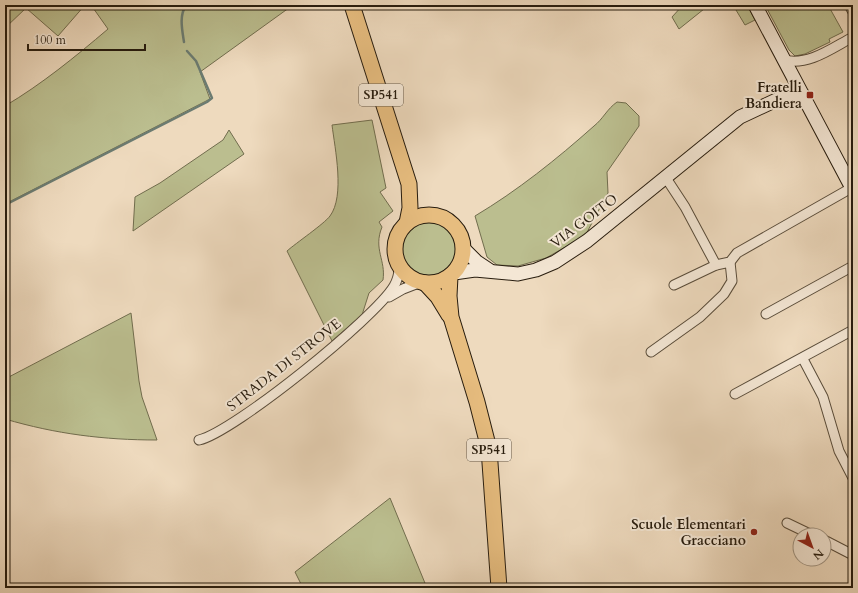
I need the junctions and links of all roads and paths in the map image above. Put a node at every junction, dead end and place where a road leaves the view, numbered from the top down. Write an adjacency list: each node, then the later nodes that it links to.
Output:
1 (352, 5): 12 (main road, SP541)
2 (755, 5): 6 (street)
3 (849, 5): 4 (street)
4 (853, 12)
5 (853, 37): 7 (street)
6 (784, 60): 7 (street); 8 (street)
7 (810, 60): 8 (street)
8 (795, 80): 9 (street); 10 (street, VIA GOITO)
9 (803, 95): 10 (street, VIA GOITO); 13 (street)
10 (766, 104): 11 (street, VIA GOITO)
11 (666, 178): 18 (street); 21 (street, VIA GOITO)
12 (409, 184): 14 (main road, SP541); 15 (main road, SP541)
13 (853, 188): 17 (street)
14 (433, 215): 15 (main road); 16 (main road, SP541)
15 (407, 223): 19 (main road, SP541)
16 (464, 249): 21 (street, VIA GOITO); 22 (main road, SP541)
17 (730, 262): 18 (street); 29 (street)
18 (716, 265): 24 (street)
19 (400, 266): 23 (main road, SP541); 25 (street, STRADA DI STROVE)
20 (853, 266): 26 (street)
21 (490, 271): 22 (street, VIA GOITO)
22 (452, 274): 23 (main road); 27 (main road, SP541)
23 (423, 283): 25 (street, STRADA DI STROVE); 27 (main road, SP541)
24 (674, 285)
25 (380, 304): 32 (street, STRADA DI STROVE)
26 (766, 314)
27 (451, 317): 38 (main road, SP541)
28 (853, 330): 30 (street)
29 (651, 352)
30 (803, 359): 31 (street); 33 (street)
31 (734, 394)
32 (199, 440)
33 (853, 478)
34 (787, 523): 35 (street)
35 (795, 527)
36 (832, 544): 37 (street)
37 (853, 556)
38 (499, 588)

